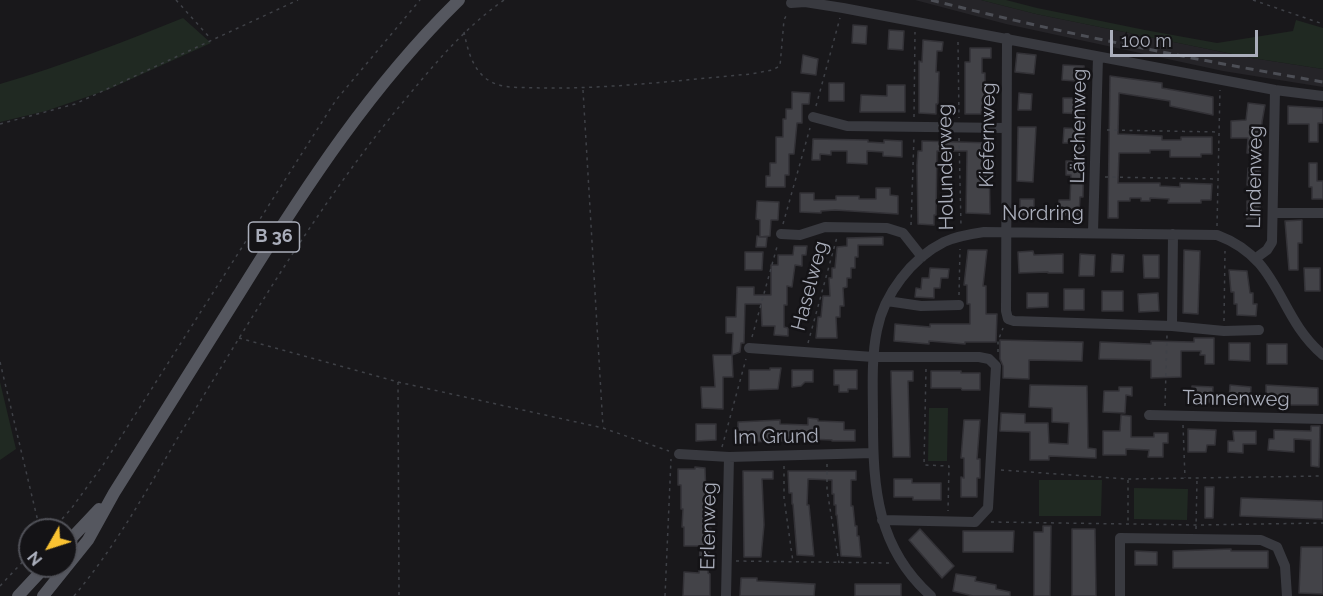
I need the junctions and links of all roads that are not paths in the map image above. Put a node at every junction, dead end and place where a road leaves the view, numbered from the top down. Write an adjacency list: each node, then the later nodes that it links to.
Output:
1 (459, 0): 29 (main road, B 36)
2 (791, 3): 3 (street)
3 (1007, 38): 4 (street); 8 (street, Kiefernweg)
4 (1098, 57): 5 (street); 12 (street, Lärchenweg)
5 (1275, 90): 6 (street); 9 (street, Lindenweg)
6 (1323, 96)
7 (813, 117): 8 (street)
8 (1006, 128): 11 (street, Kiefernweg)
9 (1274, 213): 10 (street); 16 (street, Lindenweg)
10 (1323, 213)
11 (1005, 231): 12 (street, Nordring); 15 (street, Nordring); 19 (street, Kiefernweg)
12 (1094, 232): 14 (street, Nordring)
13 (781, 234): 15 (street)
14 (1173, 234): 16 (street, Nordring); 19 (street)
15 (921, 257): 17 (street, Nordring)
16 (1256, 258): 22 (street)
17 (887, 301): 18 (street); 23 (street, Nordring)
18 (958, 305)
19 (1172, 326): 20 (street)
20 (1259, 330)
21 (748, 348): 23 (street)
22 (1323, 355)
23 (873, 357): 26 (street, Nordring); 30 (street)
24 (1149, 415): 25 (street, Tannenweg)
25 (1323, 419)
26 (873, 453): 28 (street, Im Grund); 30 (street, Nordring)
27 (679, 454): 28 (street, Im Grund)
28 (729, 457): 35 (street, Erlenweg)
29 (114, 493): 31 (main road, B 36); 34 (main road, B 36)
30 (882, 520): 36 (street, Nordring)
31 (78, 531)
32 (35, 578): 33 (main road)
33 (18, 596)
34 (44, 596)
35 (726, 596)
36 (931, 596)
37 (1120, 596): 38 (street)
38 (1287, 596)

